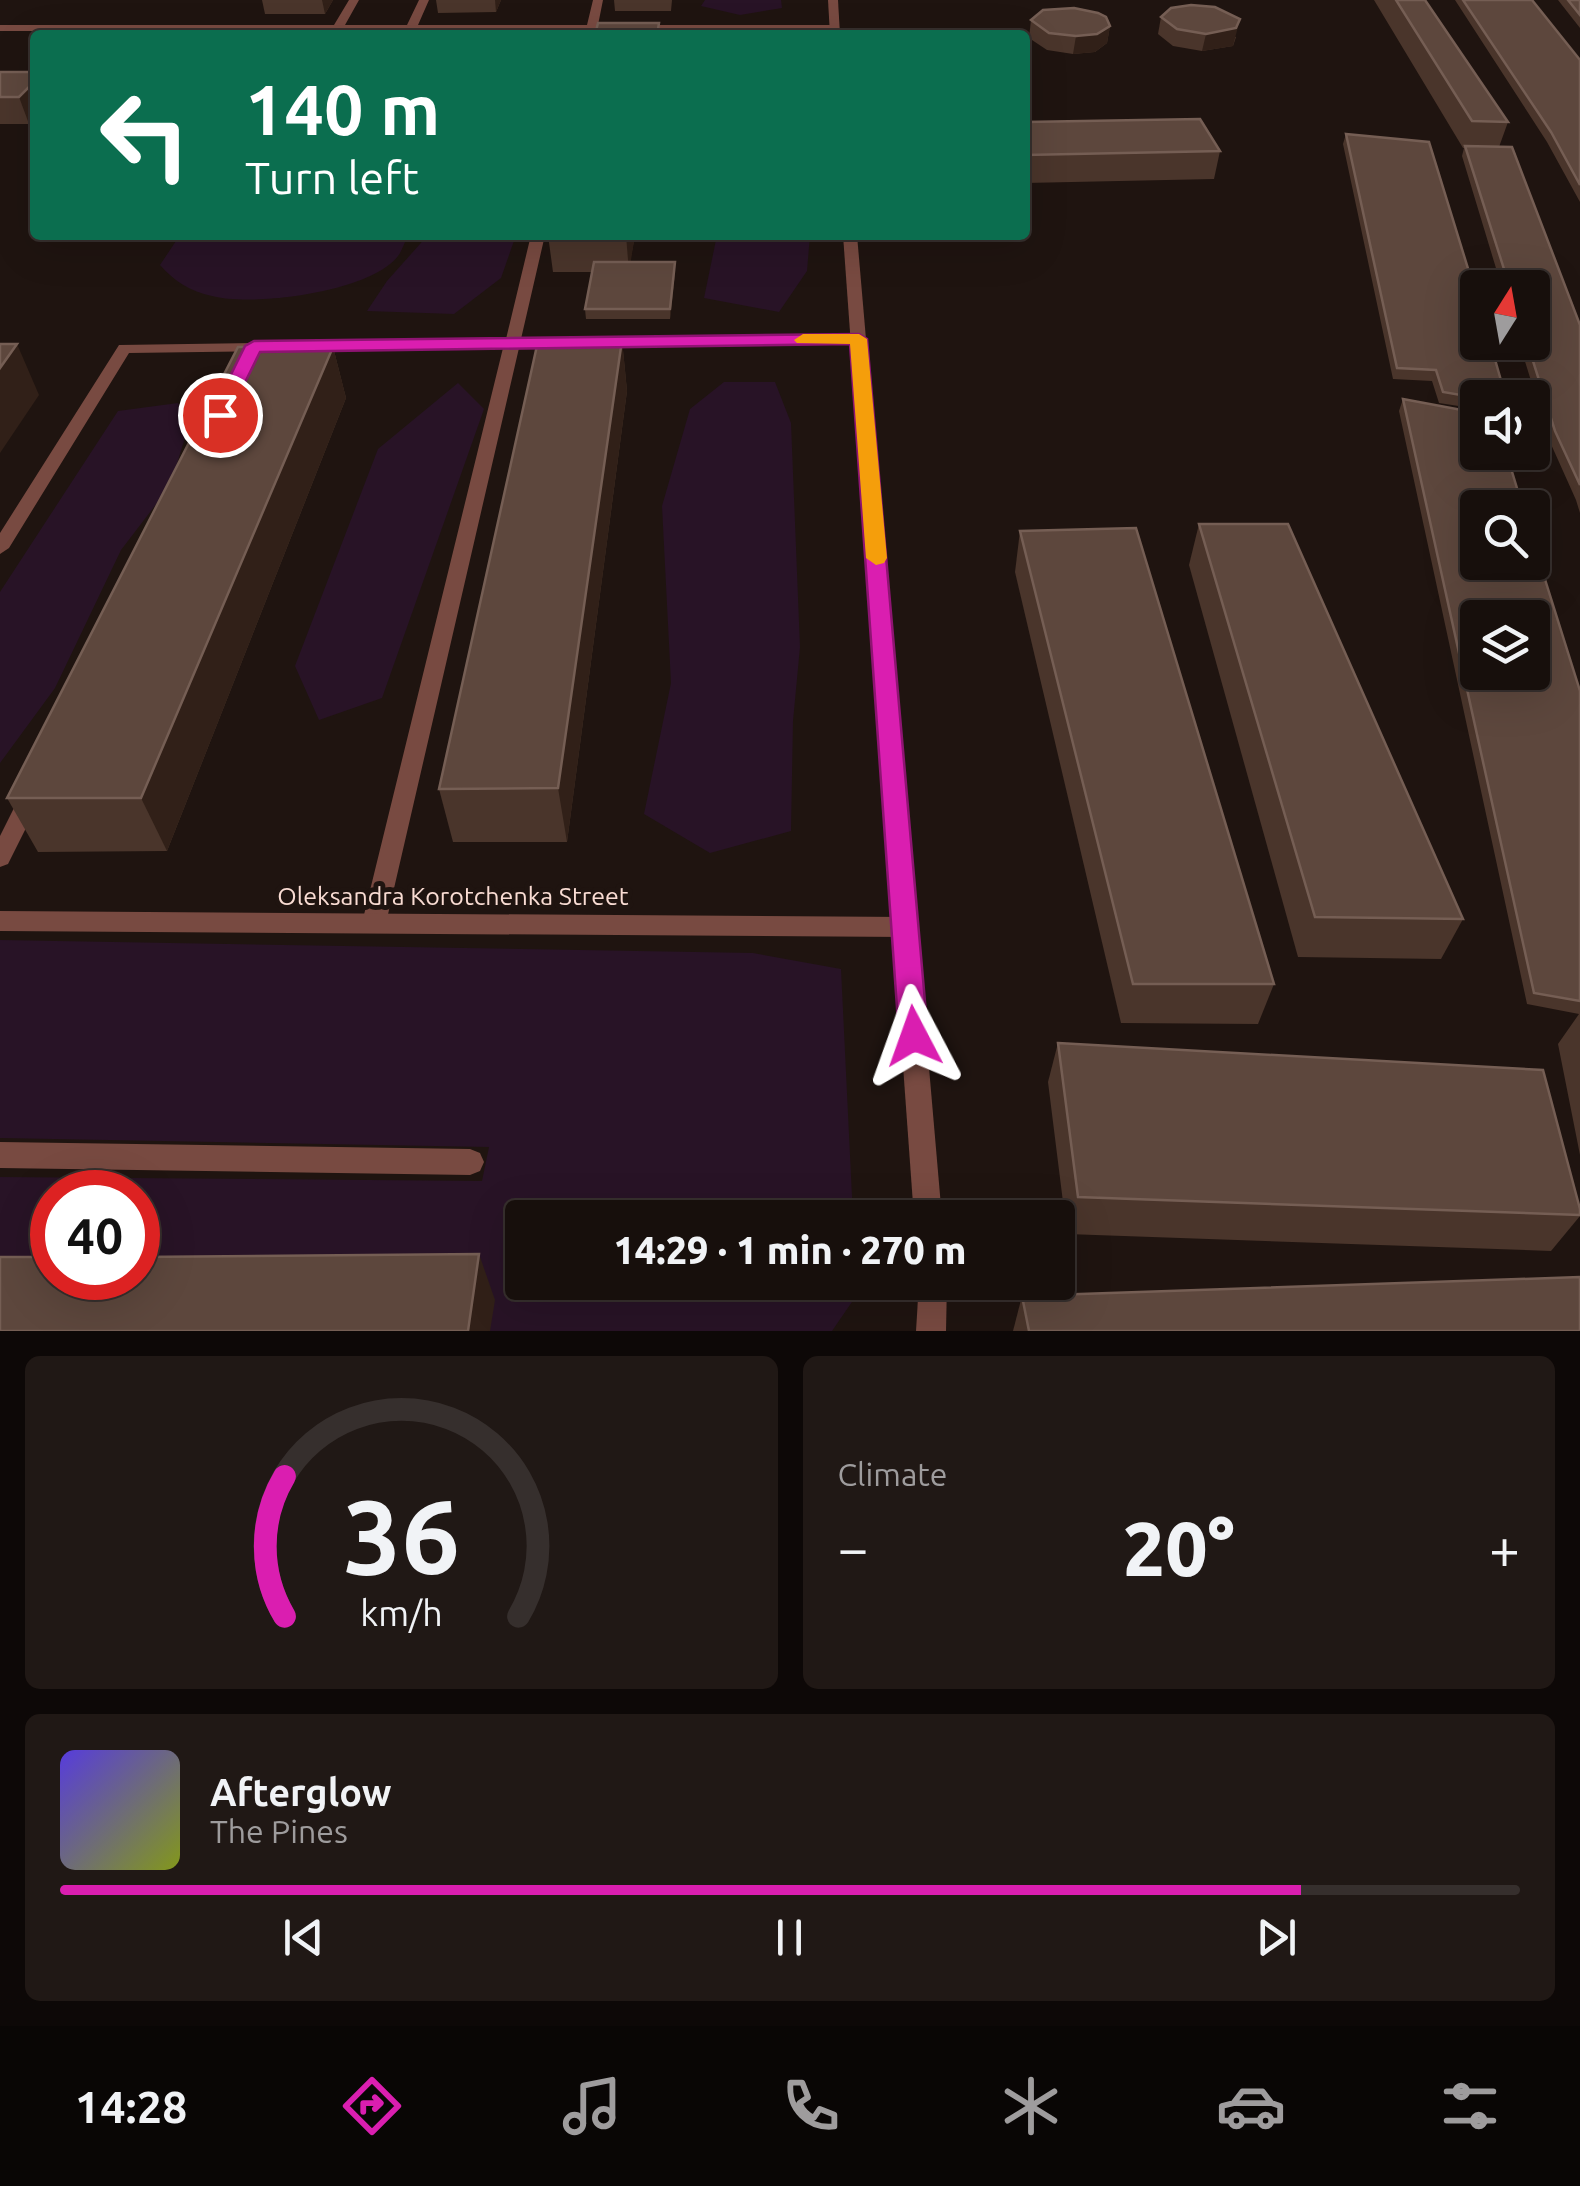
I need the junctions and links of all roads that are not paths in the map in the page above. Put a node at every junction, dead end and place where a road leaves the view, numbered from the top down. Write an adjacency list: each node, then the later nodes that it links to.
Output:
1 (354, 0): 6 (street)
2 (424, 0): 7 (street)
3 (598, 0): 9 (street)
4 (832, 0): 10 (street)
5 (6, 28): 6 (street); 11 (street)
6 (338, 28): 7 (street)
7 (410, 28): 8 (street)
8 (531, 30)
9 (591, 30)
10 (834, 30)
11 (0, 40)
12 (537, 240): 15 (street)
13 (850, 240): 14 (street)
14 (859, 339): 15 (street); 21 (street)
15 (510, 343): 16 (street); 20 (street)
16 (0, 548)
17 (35, 788): 18 (street)
18 (0, 858)
19 (0, 920): 20 (street, Oleksandra Korotchenka Street)
20 (374, 923): 21 (street, Oleksandra Korotchenka Street)
21 (906, 927): 24 (street)
22 (0, 1155): 23 (street)
23 (470, 1162)
24 (927, 1200)
25 (932, 1300): 26 (street)
26 (931, 1331)

